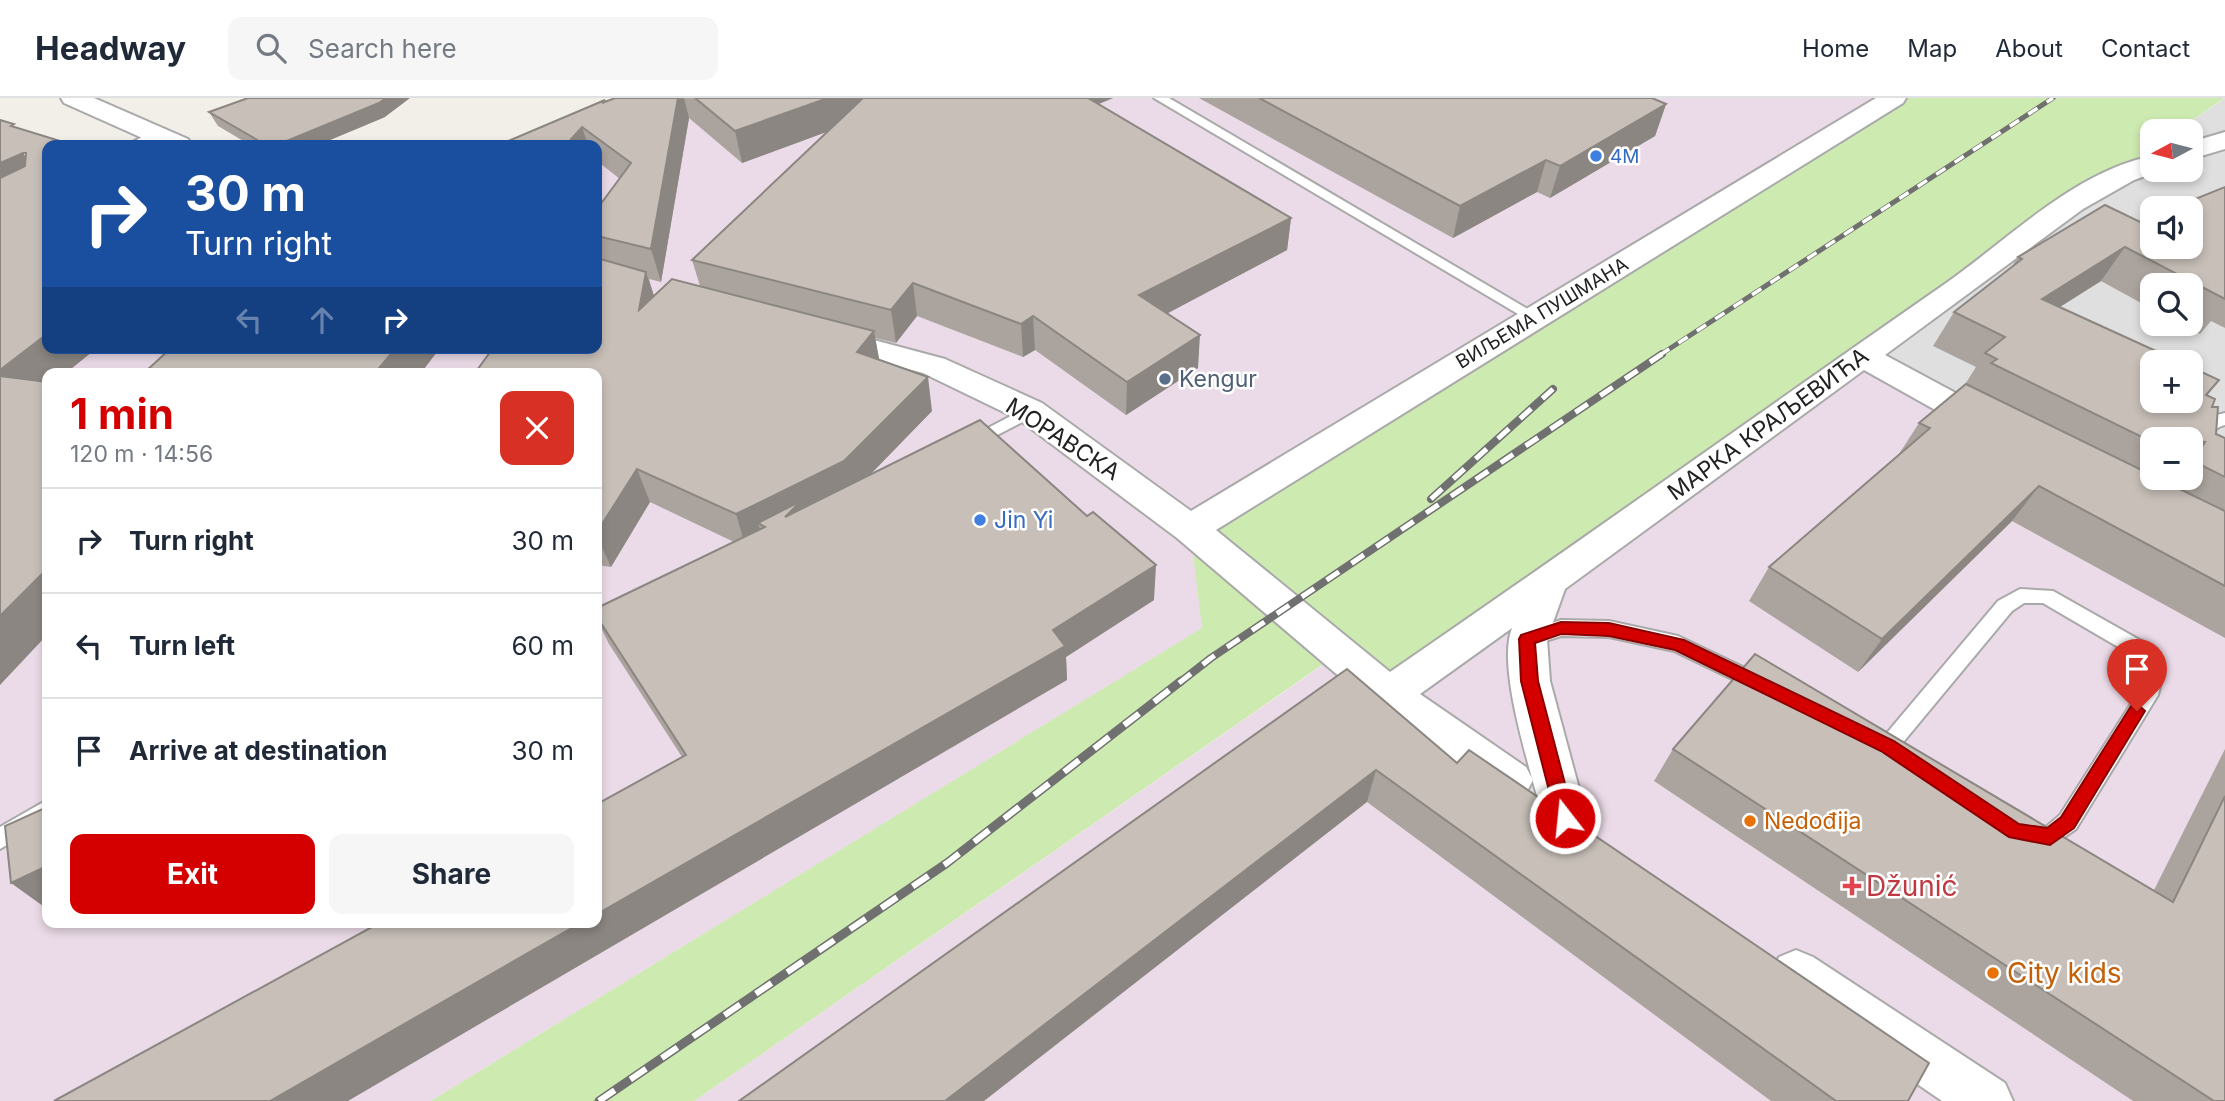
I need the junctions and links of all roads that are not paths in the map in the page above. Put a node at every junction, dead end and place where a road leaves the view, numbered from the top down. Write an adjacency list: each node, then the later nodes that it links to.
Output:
1 (73, 98): 4 (street)
2 (1160, 98): 6 (lane)
3 (1894, 98): 6 (street, ВИЉЕМА ПУШМАНА)
4 (145, 140)
5 (2140, 168): 8 (street, МАРКА КРАЉЕВИЋА)
6 (1535, 318): 14 (street, ВИЉЕМА ПУШМАНА)
7 (799, 330): 9 (street, МОРАВСКА)
8 (1862, 356): 12 (street); 15 (street, МАРКА КРАЉЕВИЋА)
9 (1030, 411): 13 (lane); 14 (street, МОРАВСКА)
10 (2225, 419): 11 (lane)
11 (2203, 429)
12 (2023, 443)
13 (955, 450)
14 (1190, 529): 18 (street, МОРАВСКА)
15 (1548, 583): 16 (street); 18 (street, МАРКА КРАЉЕВИЋА)
16 (1527, 639): 17 (lane); 18 (street, МОРАВСКА)
17 (1777, 692)
18 (1389, 694)
19 (1863, 734): 21 (lane)
20 (42, 812): 22 (lane)
21 (2015, 831)
22 (0, 839)
23 (1759, 948): 24 (street)
24 (1987, 1101)

